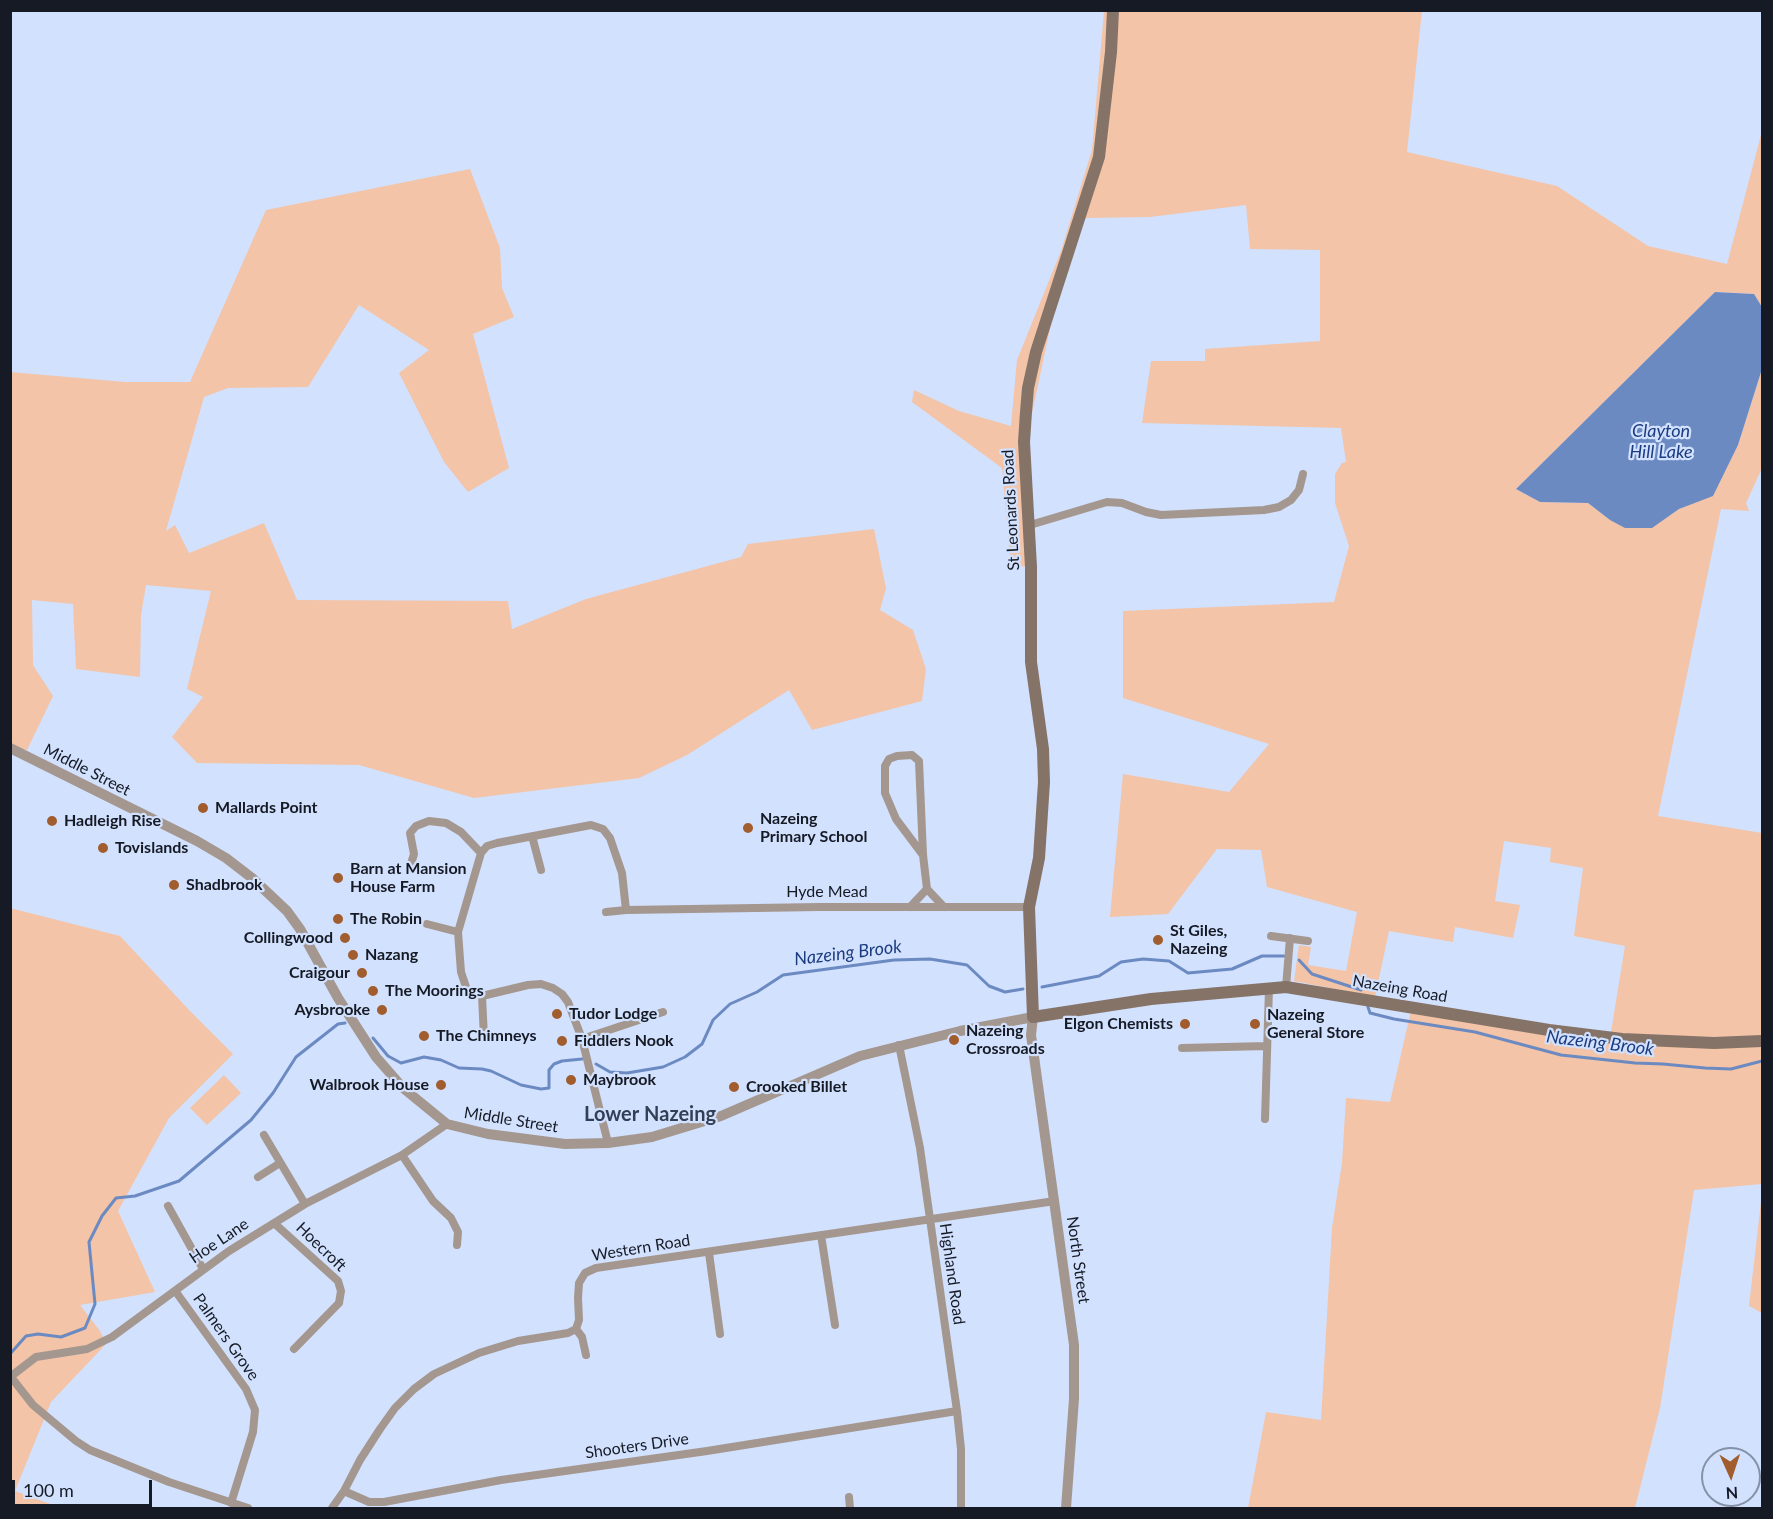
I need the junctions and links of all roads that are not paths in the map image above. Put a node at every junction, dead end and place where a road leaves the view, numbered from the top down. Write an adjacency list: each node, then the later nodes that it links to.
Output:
1 (1113, 10): 3 (main road, St Leonards Road)
2 (1303, 474): 3 (street)
3 (1030, 525): 13 (main road, St Leonards Road)
4 (10, 748): 33 (street, Middle Street)
5 (532, 836): 6 (street); 9 (street); 14 (street)
6 (481, 854): 8 (street); 17 (street)
7 (923, 855): 7 (street); 10 (street)
8 (410, 867)
9 (541, 870)
10 (927, 889): 11 (street); 12 (street)
11 (910, 907): 12 (street, Hyde Mead); 14 (street, Hyde Mead)
12 (944, 907): 13 (street, Hyde Mead)
13 (1029, 907): 25 (main road, St Leonards Road)
14 (626, 910): 15 (street, Hyde Mead)
15 (606, 912)
16 (427, 924): 17 (street)
17 (458, 932): 23 (street)
18 (1271, 936): 19 (street)
19 (1290, 938): 20 (street); 21 (street)
20 (1308, 941)
21 (1286, 987): 22 (main road, Nazeing Road); 28 (main road, Nazeing Road)
22 (1269, 988): 25 (main road, Nazeing Road); 30 (street)
23 (482, 996): 26 (street); 27 (street)
24 (663, 1012): 27 (street)
25 (1033, 1017): 29 (street, Middle Street); 39 (street, North Street)
26 (484, 1038)
27 (582, 1039): 35 (street)
28 (1762, 1041)
29 (899, 1045): 35 (street, Middle Street); 42 (street, Highland Road)
30 (1267, 1046): 31 (street); 32 (street)
31 (1182, 1048)
32 (1265, 1119)
33 (447, 1124): 35 (street, Middle Street); 36 (street, Hoe Lane)
34 (264, 1135): 37 (street)
35 (608, 1143)
36 (402, 1155): 40 (street, Hoe Lane); 45 (street)
37 (280, 1163): 38 (street); 40 (street)
38 (258, 1177)
39 (1055, 1201): 42 (street, Western Road); 63 (street, North Street)
40 (305, 1204): 43 (street, Hoe Lane)
41 (168, 1206): 47 (street)
42 (930, 1219): 44 (street, Western Road); 55 (street, Highland Road)
43 (274, 1223): 47 (street, Hoe Lane); 52 (street, Hoecroft)
44 (821, 1235): 46 (street, Western Road); 49 (street)
45 (457, 1245)
46 (709, 1253): 50 (street, Western Road); 51 (street)
47 (203, 1269): 48 (street, Hoe Lane)
48 (176, 1292): 54 (street, Hoe Lane); 58 (street, Palmers Grove)
49 (835, 1325)
50 (576, 1329): 53 (street); 56 (street)
51 (720, 1334)
52 (294, 1349)
53 (586, 1355)
54 (11, 1377): 58 (street)
55 (957, 1411): 56 (street, Shooters Drive); 62 (street, Highland Road)
56 (344, 1491): 60 (street)
57 (849, 1497): 61 (street)
58 (231, 1503): 59 (street)
59 (248, 1509)
60 (332, 1509)
61 (850, 1509)
62 (961, 1509)
63 (1066, 1509)

